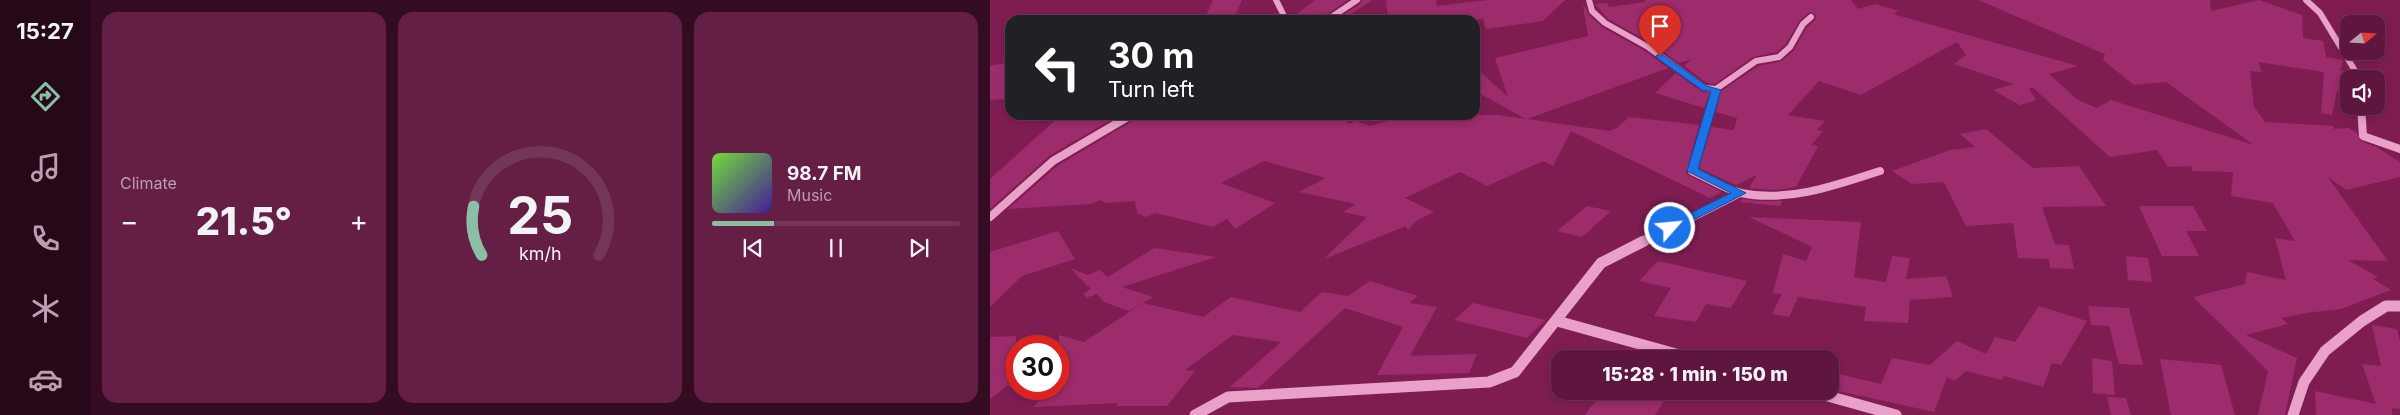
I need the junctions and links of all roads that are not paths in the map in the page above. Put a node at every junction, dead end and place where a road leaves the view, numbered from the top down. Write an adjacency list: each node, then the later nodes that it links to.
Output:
1 (1276, 0): 5 (street)
2 (1357, 0): 6 (street)
3 (1589, 0): 9 (street)
4 (2306, 0): 8 (street)
5 (1284, 15)
6 (1334, 15)
7 (1811, 17): 9 (street)
8 (2356, 70)
9 (1716, 90): 14 (street)
10 (2362, 115): 12 (street)
11 (1123, 120): 15 (street)
12 (2400, 149)
13 (1880, 172): 14 (street)
14 (1740, 193): 17 (street)
15 (990, 218)
16 (2400, 306): 22 (street)
17 (1557, 321): 18 (street); 20 (street)
18 (1662, 350)
19 (1839, 399): 21 (street)
20 (1195, 415)
21 (1896, 415)
22 (2293, 415)

